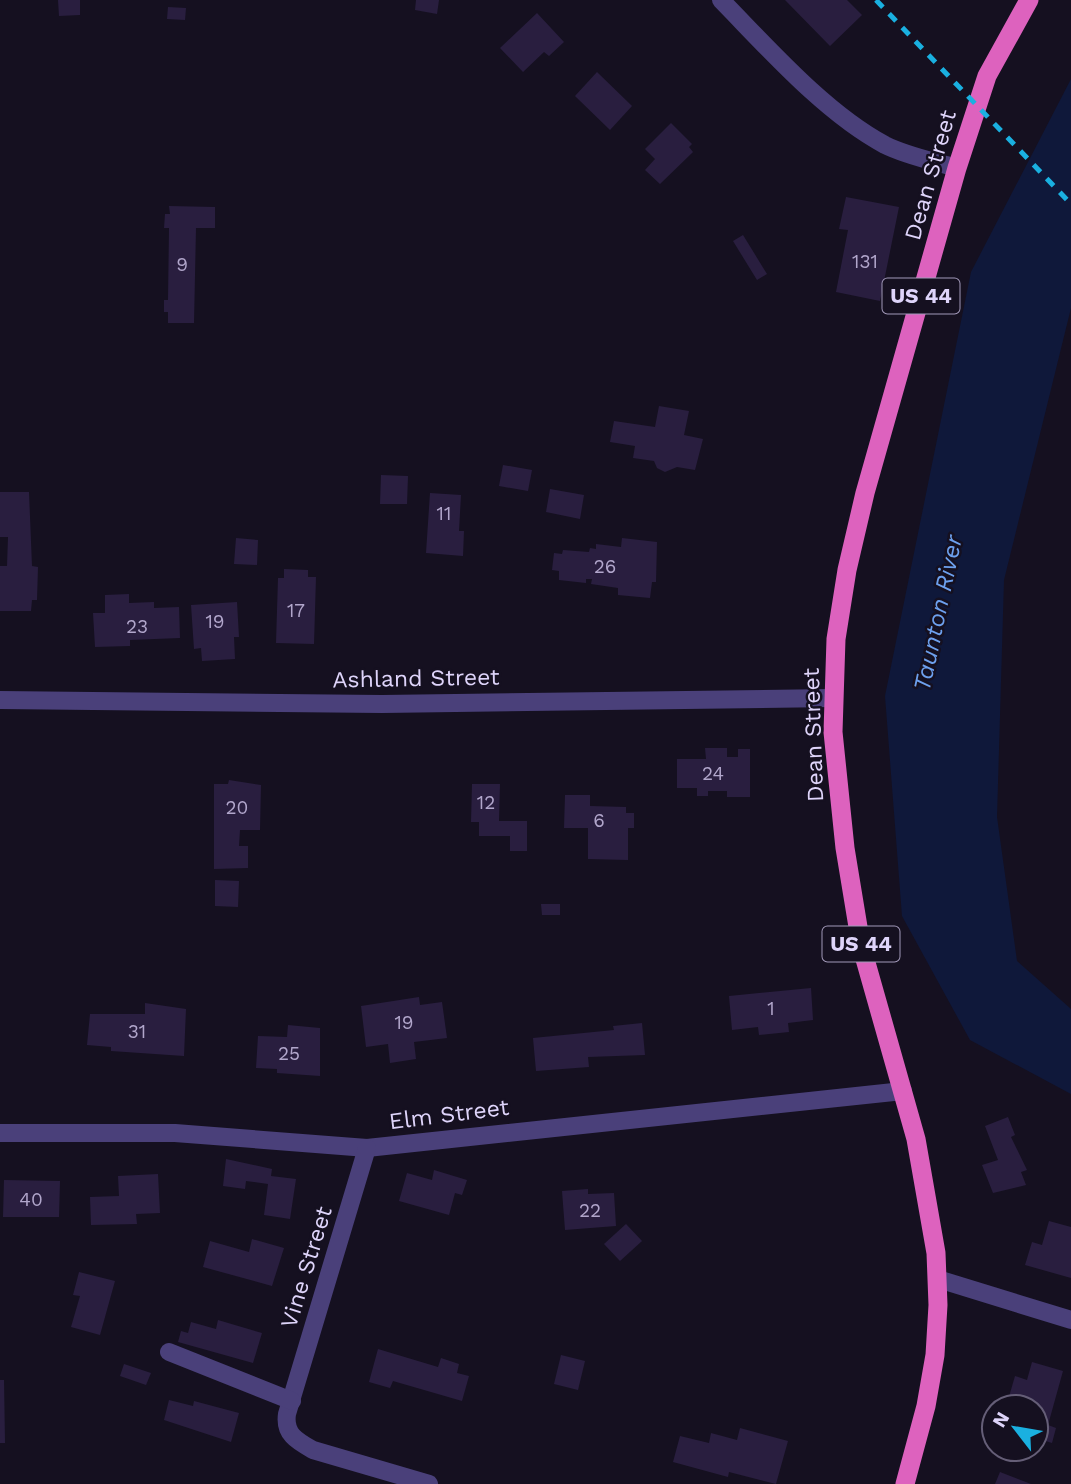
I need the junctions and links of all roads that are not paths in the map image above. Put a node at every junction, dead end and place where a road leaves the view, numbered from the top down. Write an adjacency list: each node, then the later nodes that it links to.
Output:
1 (721, 0): 3 (street)
2 (1029, 0): 3 (highway, Dean Street / US 44)
3 (957, 168): 4 (highway, Dean Street / US 44)
4 (832, 698): 5 (street, Ashland Street); 6 (highway, Dean Street / US 44)
5 (0, 700)
6 (903, 1091): 8 (street, Elm Street); 9 (highway, Dean Street / US 44)
7 (0, 1133): 8 (street, Elm Street)
8 (367, 1148): 12 (street, Vine Street)
9 (938, 1279): 10 (street); 14 (highway, Dean Street / US 44)
10 (1071, 1320)
11 (169, 1352): 12 (street)
12 (292, 1401): 13 (street, Vine Street)
13 (429, 1484)
14 (905, 1484)

